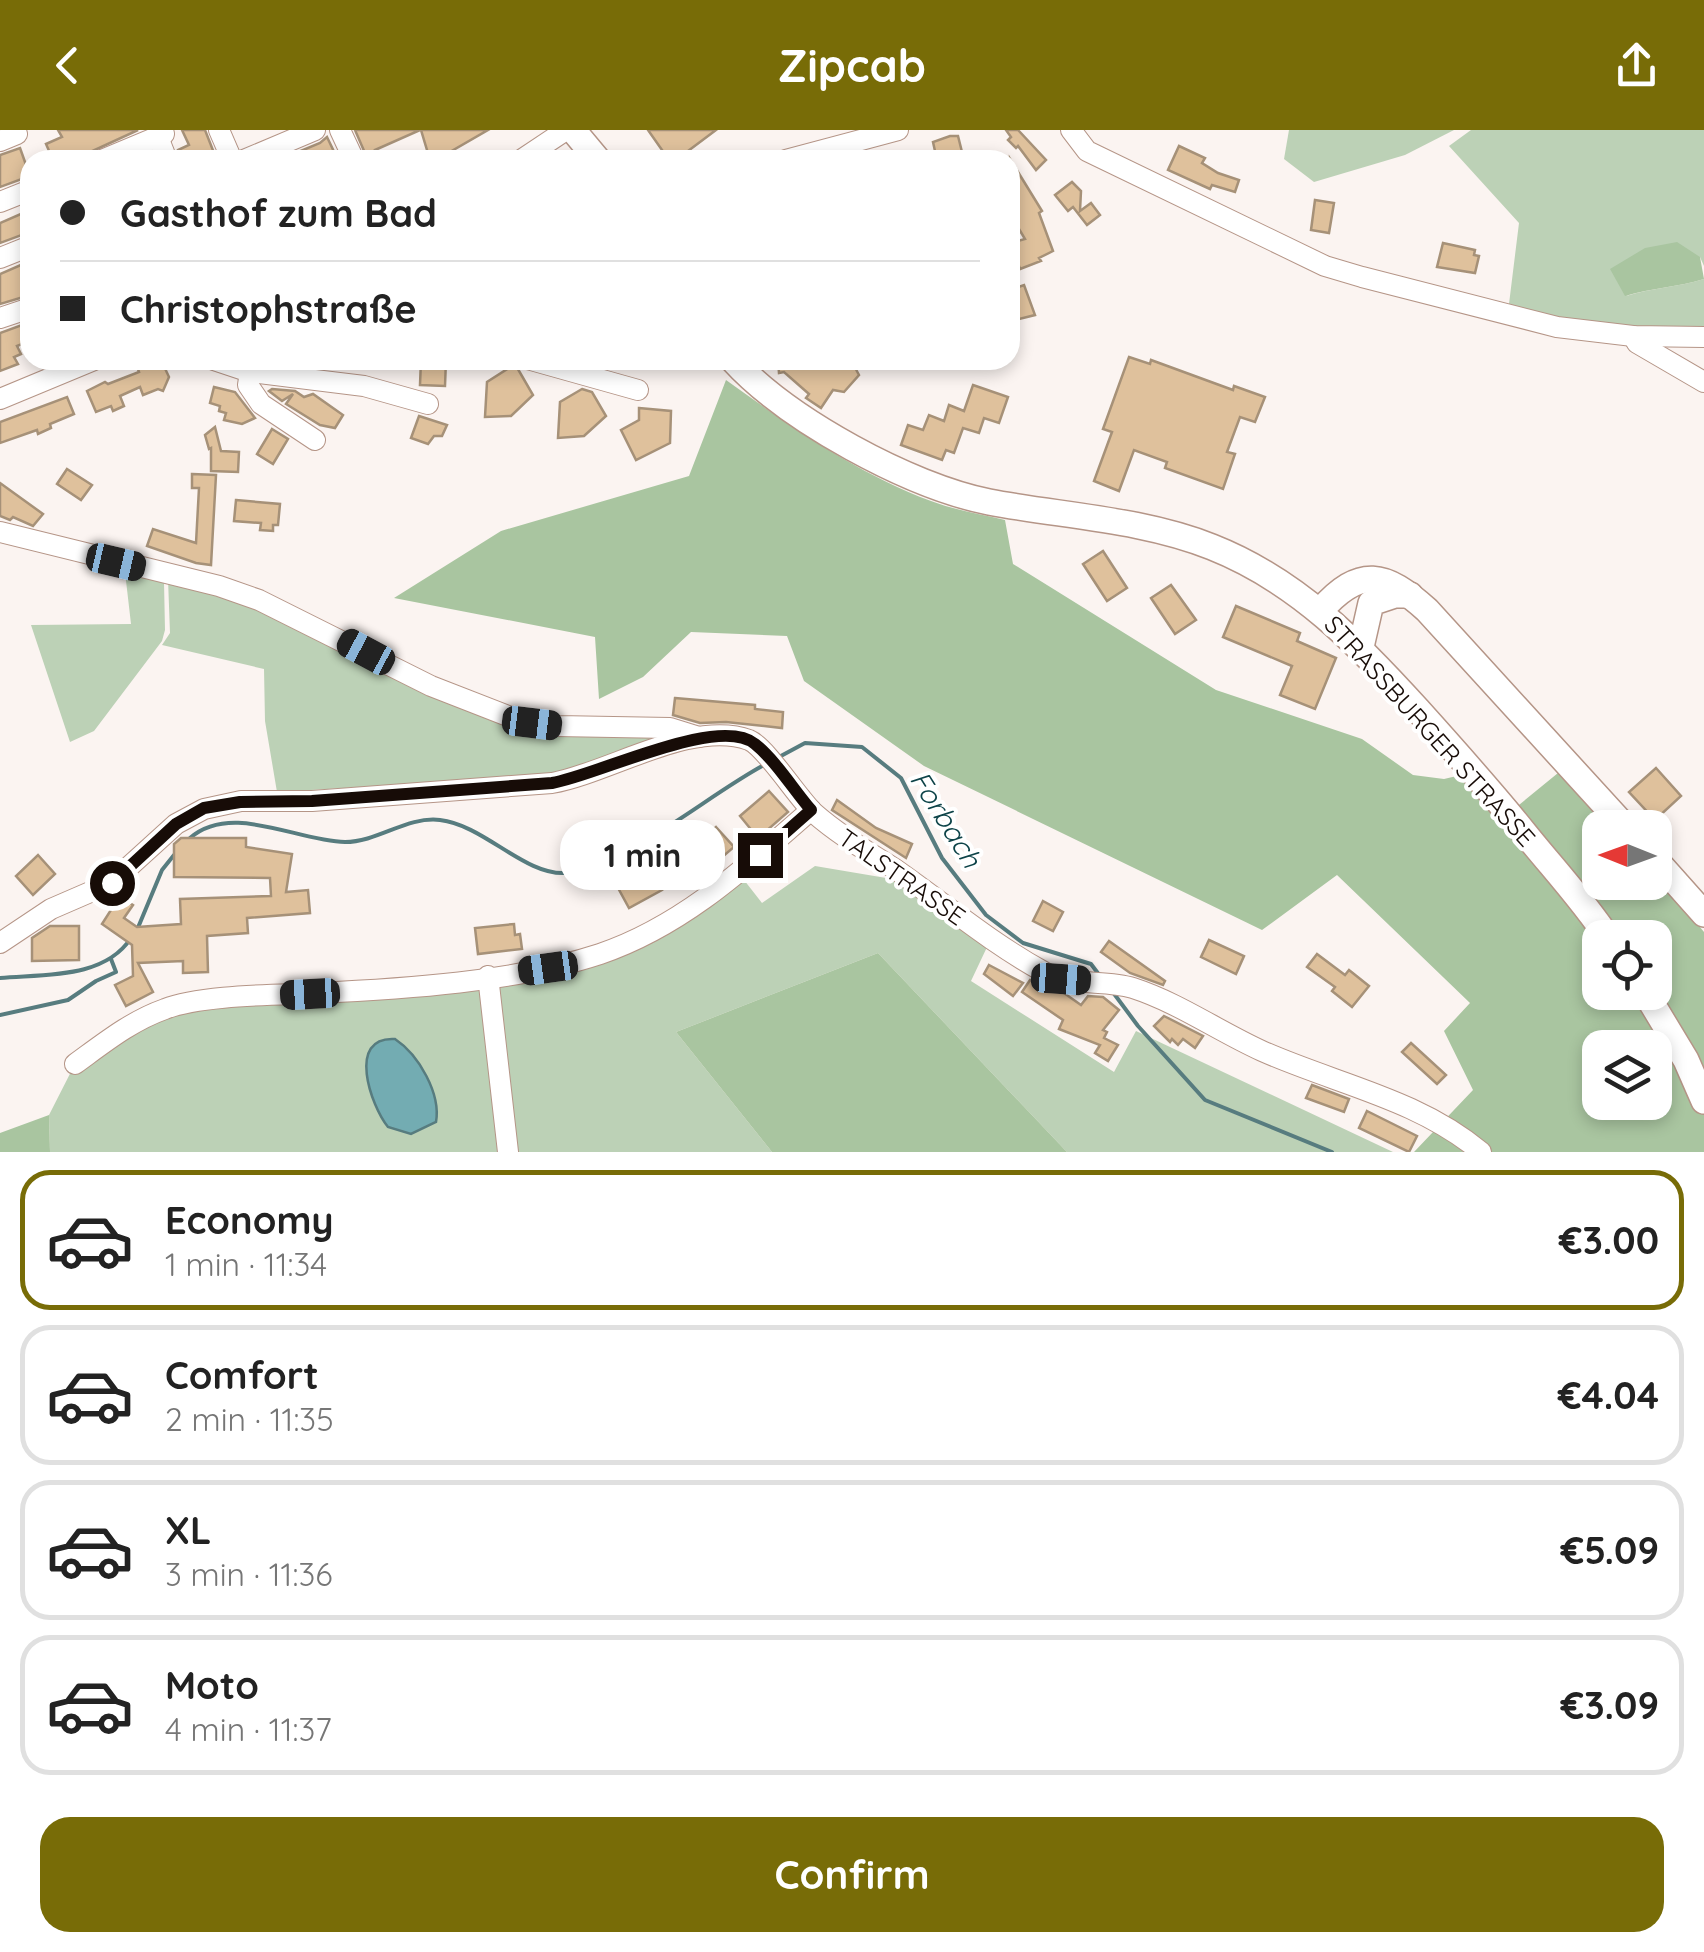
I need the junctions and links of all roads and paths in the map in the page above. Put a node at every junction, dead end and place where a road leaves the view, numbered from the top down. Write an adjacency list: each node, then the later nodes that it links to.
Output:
1 (315, 130): 6 (street)
2 (569, 130): 9 (street); 10 (main road)
3 (898, 130): 7 (street)
4 (1070, 130): 12 (street)
5 (162, 134): 8 (street)
6 (279, 137)
7 (836, 138): 11 (street)
8 (125, 150)
9 (537, 150)
10 (588, 150)
11 (809, 150)
12 (1633, 336): 13 (street); 19 (street)
13 (1704, 337)
14 (70, 370): 21 (street)
15 (244, 370): 18 (street)
16 (567, 370): 20 (street)
17 (743, 370): 27 (main road, STRASSBURGER STRASSE)
18 (250, 372): 22 (street); 23 (street)
19 (1704, 382)
20 (638, 390)
21 (0, 399)
22 (428, 404)
23 (315, 440)
24 (0, 532): 30 (street)
25 (1410, 595): 26 (main road); 27 (main road); 32 (main road)
26 (1371, 603): 28 (main road); 29 (main road)
27 (1320, 610): 28 (main road, STRASSBURGER STRASSE)
28 (1342, 629): 29 (main road, STRASSBURGER STRASSE)
29 (1361, 647): 35 (main road, STRASSBURGER STRASSE)
30 (700, 737): 31 (street, TALSTRASSE); 36 (street, TALSTRASSE)
31 (811, 810): 37 (street); 42 (street, TALSTRASSE)
32 (1609, 810)
33 (1672, 878): 34 (main road)
34 (1704, 914)
35 (1594, 920)
36 (0, 944)
37 (488, 976): 39 (street); 41 (street)
38 (1655, 1010): 40 (main road)
39 (75, 1064)
40 (1704, 1101)
41 (508, 1152)
42 (1481, 1152)

